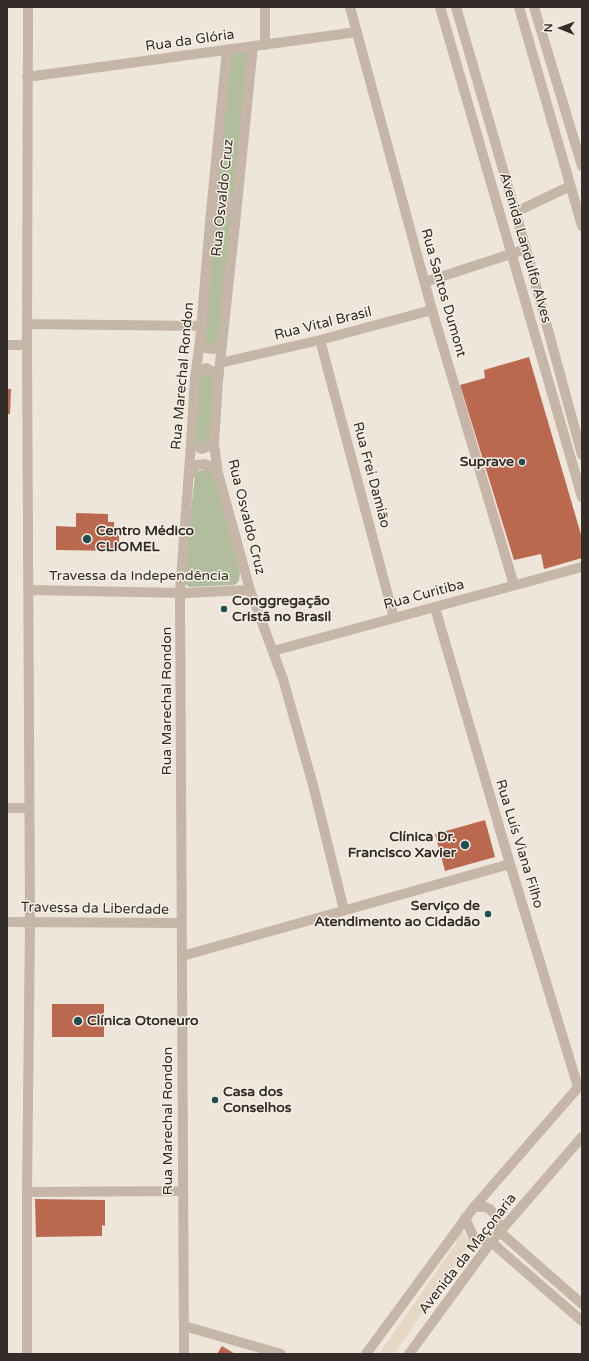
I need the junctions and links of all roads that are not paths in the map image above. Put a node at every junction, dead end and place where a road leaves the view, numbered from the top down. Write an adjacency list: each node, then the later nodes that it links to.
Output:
1 (28, 7): 14 (street)
2 (265, 7): 11 (street)
3 (350, 7): 8 (street, Rua Santos Dumont)
4 (440, 7): 10 (street, Avenida Landulfo Alves)
5 (456, 7): 9 (street, Avenida Landulfo Alves)
6 (519, 7): 16 (street)
7 (534, 7): 15 (street)
8 (357, 32): 11 (street, Rua da Glória); 25 (street, Rua Santos Dumont)
9 (463, 34): 10 (street); 19 (street, Avenida Landulfo Alves)
10 (449, 38): 24 (street, Avenida Landulfo Alves)
11 (265, 45): 12 (street, Rua da Glória)
12 (253, 46): 13 (street, Rua da Glória); 18 (street, Rua Osvaldo Cruz)
13 (227, 50): 14 (street, Rua da Glória); 17 (street, Rua Marechal Rondon)
14 (27, 77): 27 (street)
15 (582, 166)
16 (570, 186): 19 (street); 22 (street)
17 (213, 190): 18 (street); 20 (street, Rua Marechal Rondon)
18 (238, 191): 21 (street, Rua Osvaldo Cruz)
19 (516, 212): 23 (street, Avenida Landulfo Alves)
20 (210, 222): 21 (street); 28 (street, Rua Marechal Rondon)
21 (235, 224): 31 (street, Rua Osvaldo Cruz)
22 (582, 226)
23 (526, 249): 24 (street); 39 (street, Avenida Landulfo Alves)
24 (511, 254): 25 (street); 42 (street, Avenida Landulfo Alves)
25 (425, 282): 26 (street, Rua Santos Dumont)
26 (432, 310): 29 (street, Rua Vital Brasil); 44 (street, Rua Santos Dumont)
27 (27, 324): 28 (street); 33 (street)
28 (201, 326): 30 (street, Rua Marechal Rondon)
29 (320, 340): 34 (street, Rua Vital Brasil); 49 (street, Rua Frei Damião)
30 (200, 341): 31 (street); 35 (street, Rua Marechal Rondon)
31 (222, 342): 34 (street, Rua Osvaldo Cruz)
32 (7, 345): 33 (street)
33 (27, 345): 45 (street)
34 (220, 363): 36 (street, Rua Osvaldo Cruz)
35 (195, 378): 36 (street); 37 (street, Rua Marechal Rondon)
36 (218, 381): 38 (street, Rua Osvaldo Cruz)
37 (191, 444): 38 (street); 41 (street, Rua Marechal Rondon)
38 (214, 444): 40 (street, Rua Osvaldo Cruz)
39 (582, 455)
40 (218, 473): 41 (street); 46 (street, Rua Osvaldo Cruz)
41 (188, 477): 47 (street, Rua Marechal Rondon)
42 (582, 497)
43 (582, 567): 44 (street, Rua Curitiba)
44 (514, 585): 48 (street, Rua Curitiba)
45 (28, 590): 47 (street, Travessa da Independência); 52 (street)
46 (250, 590): 47 (street, Travessa da Independência); 50 (street, Rua Osvaldo Cruz)
47 (180, 592): 57 (street, Rua Marechal Rondon)
48 (435, 608): 49 (street, Rua Curitiba); 53 (street, Rua Luís Viana Filho)
49 (394, 618): 50 (street, Rua Curitiba)
50 (273, 651): 54 (street, Rua Osvaldo Cruz)
51 (7, 808): 52 (street)
52 (29, 808): 56 (street)
53 (510, 864): 54 (street); 59 (street, Rua Luís Viana Filho)
54 (344, 910): 58 (street)
55 (7, 922): 56 (street, Travessa da Liberdade)
56 (30, 922): 57 (street, Travessa da Liberdade); 62 (street)
57 (182, 923): 58 (street, Rua Marechal Rondon)
58 (182, 956): 61 (street, Rua Marechal Rondon)
59 (580, 1085): 63 (street)
60 (582, 1137): 65 (street, Avenida da Maçonaria)
61 (182, 1191): 62 (street); 69 (street, Rua Marechal Rondon)
62 (27, 1192): 70 (street)
63 (474, 1206): 64 (street); 65 (street)
64 (465, 1218): 66 (street); 73 (street)
65 (500, 1232): 66 (street, Avenida da Maçonaria); 67 (street)
66 (491, 1242): 68 (street); 74 (street, Avenida da Maçonaria)
67 (582, 1304)
68 (582, 1321)
69 (184, 1326): 71 (street, Rua Marechal Rondon); 72 (street)
70 (27, 1354)
71 (184, 1354)
72 (281, 1354)
73 (366, 1354)
74 (409, 1354)

